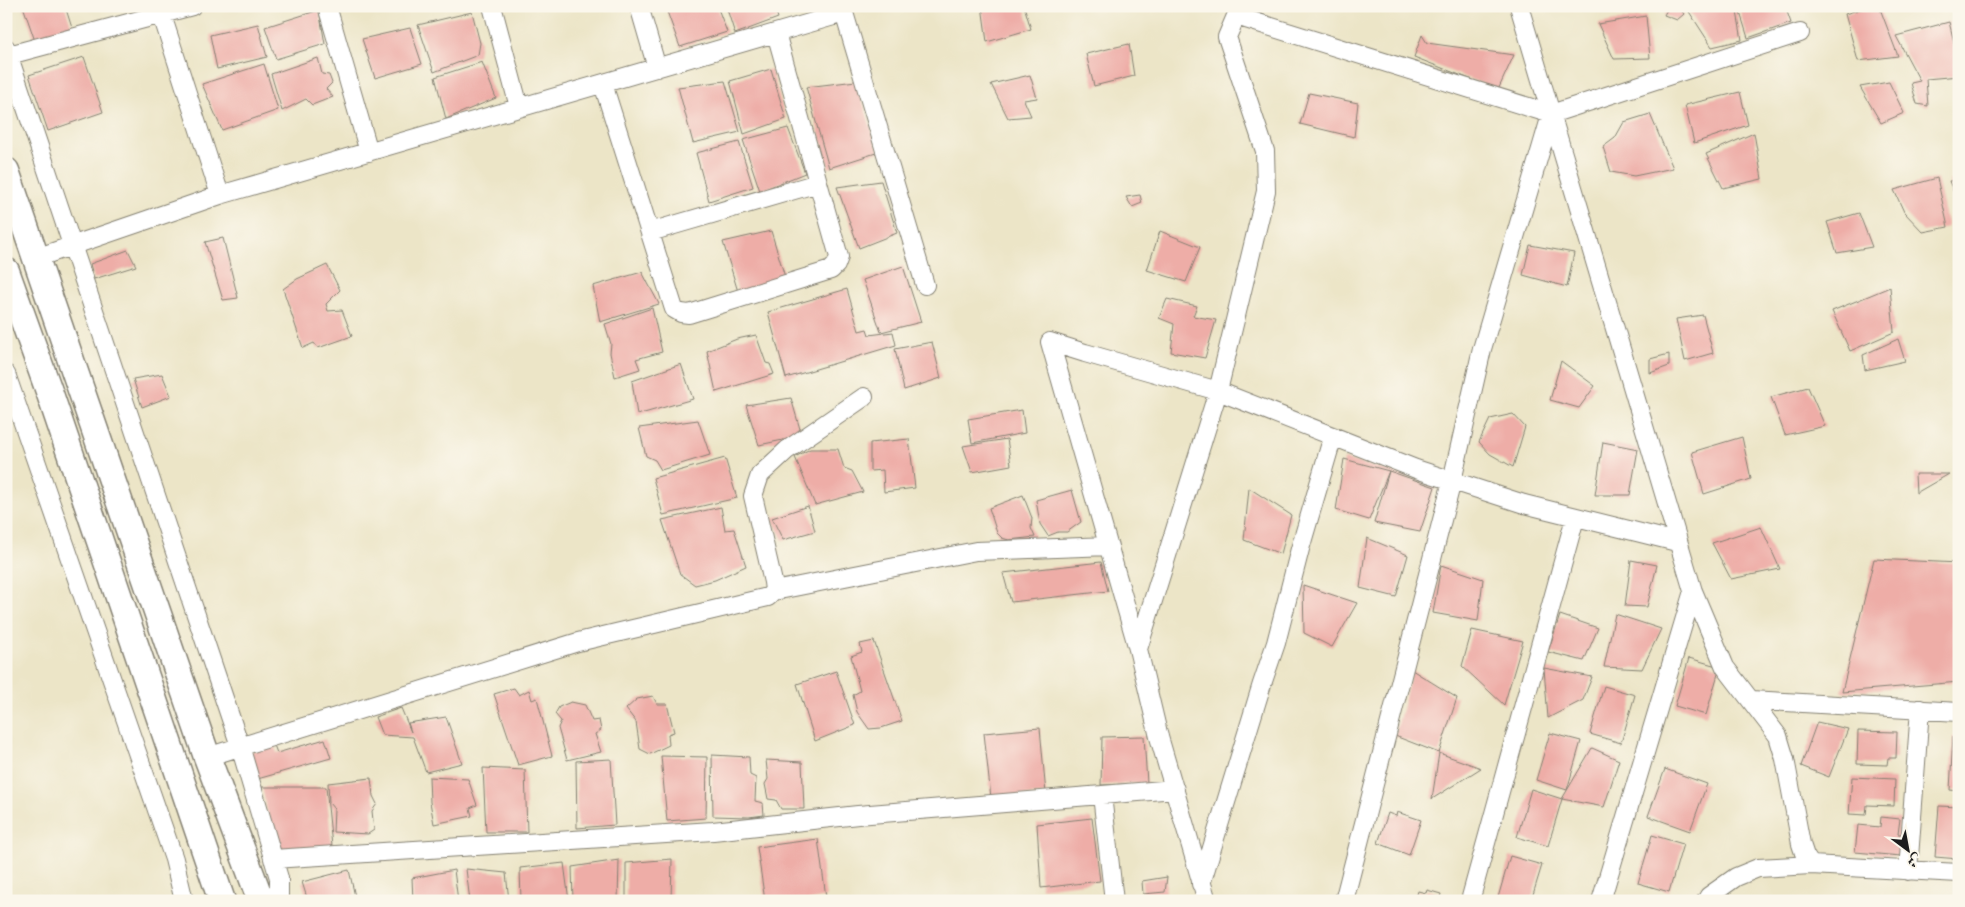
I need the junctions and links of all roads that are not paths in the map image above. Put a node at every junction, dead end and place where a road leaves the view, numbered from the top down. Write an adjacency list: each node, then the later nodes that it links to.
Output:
1 (192, 6): 7 (street)
2 (327, 6): 15 (street)
3 (492, 6): 13 (street)
4 (640, 6): 11 (street)
5 (1519, 6): 14 (street)
6 (843, 10): 8 (street); 23 (street)
7 (161, 11): 10 (street); 18 (street)
8 (776, 33): 11 (street); 17 (street)
9 (1800, 33): 14 (street)
10 (7, 52): 20 (street)
11 (657, 68): 12 (street)
12 (603, 84): 13 (street); 19 (street)
13 (519, 107): 15 (street)
14 (1551, 114): 25 (street); 28 (street); 30 (street)
15 (369, 152): 18 (street)
16 (6, 171): 21 (highway)
17 (818, 183): 19 (street); 19 (street)
18 (220, 195): 20 (street)
19 (650, 232)
20 (73, 246): 21 (street); 38 (street)
21 (36, 258): 39 (highway)
22 (6, 271): 48 (highway)
23 (926, 286)
24 (6, 374): 47 (street)
25 (1218, 391): 27 (street); 31 (street); 34 (street)
26 (864, 397): 32 (street)
27 (1333, 436): 28 (street); 46 (street)
28 (1452, 481): 29 (street); 53 (street)
29 (1575, 518): 30 (street); 54 (street)
30 (1677, 542): 33 (street)
31 (1109, 546): 32 (street); 34 (street)
32 (774, 591): 38 (street)
33 (1693, 591): 35 (street); 55 (street)
34 (1138, 649): 40 (street)
35 (1751, 700): 36 (street); 43 (street)
36 (1920, 708): 37 (street); 44 (street)
37 (1959, 712)
38 (240, 746): 39 (street); 42 (street)
39 (207, 757): 49 (highway)
40 (1175, 789): 41 (street); 46 (street)
41 (1102, 795): 42 (street); 51 (street)
42 (273, 859): 50 (street)
43 (1811, 866): 44 (street); 56 (street)
44 (1908, 871): 45 (street)
45 (1959, 873)
46 (1201, 884): 52 (street)
47 (184, 901)
48 (222, 901)
49 (261, 901)
50 (277, 901)
51 (1114, 901)
52 (1207, 901)
53 (1344, 901)
54 (1470, 901)
55 (1601, 901)
56 (1706, 901)

